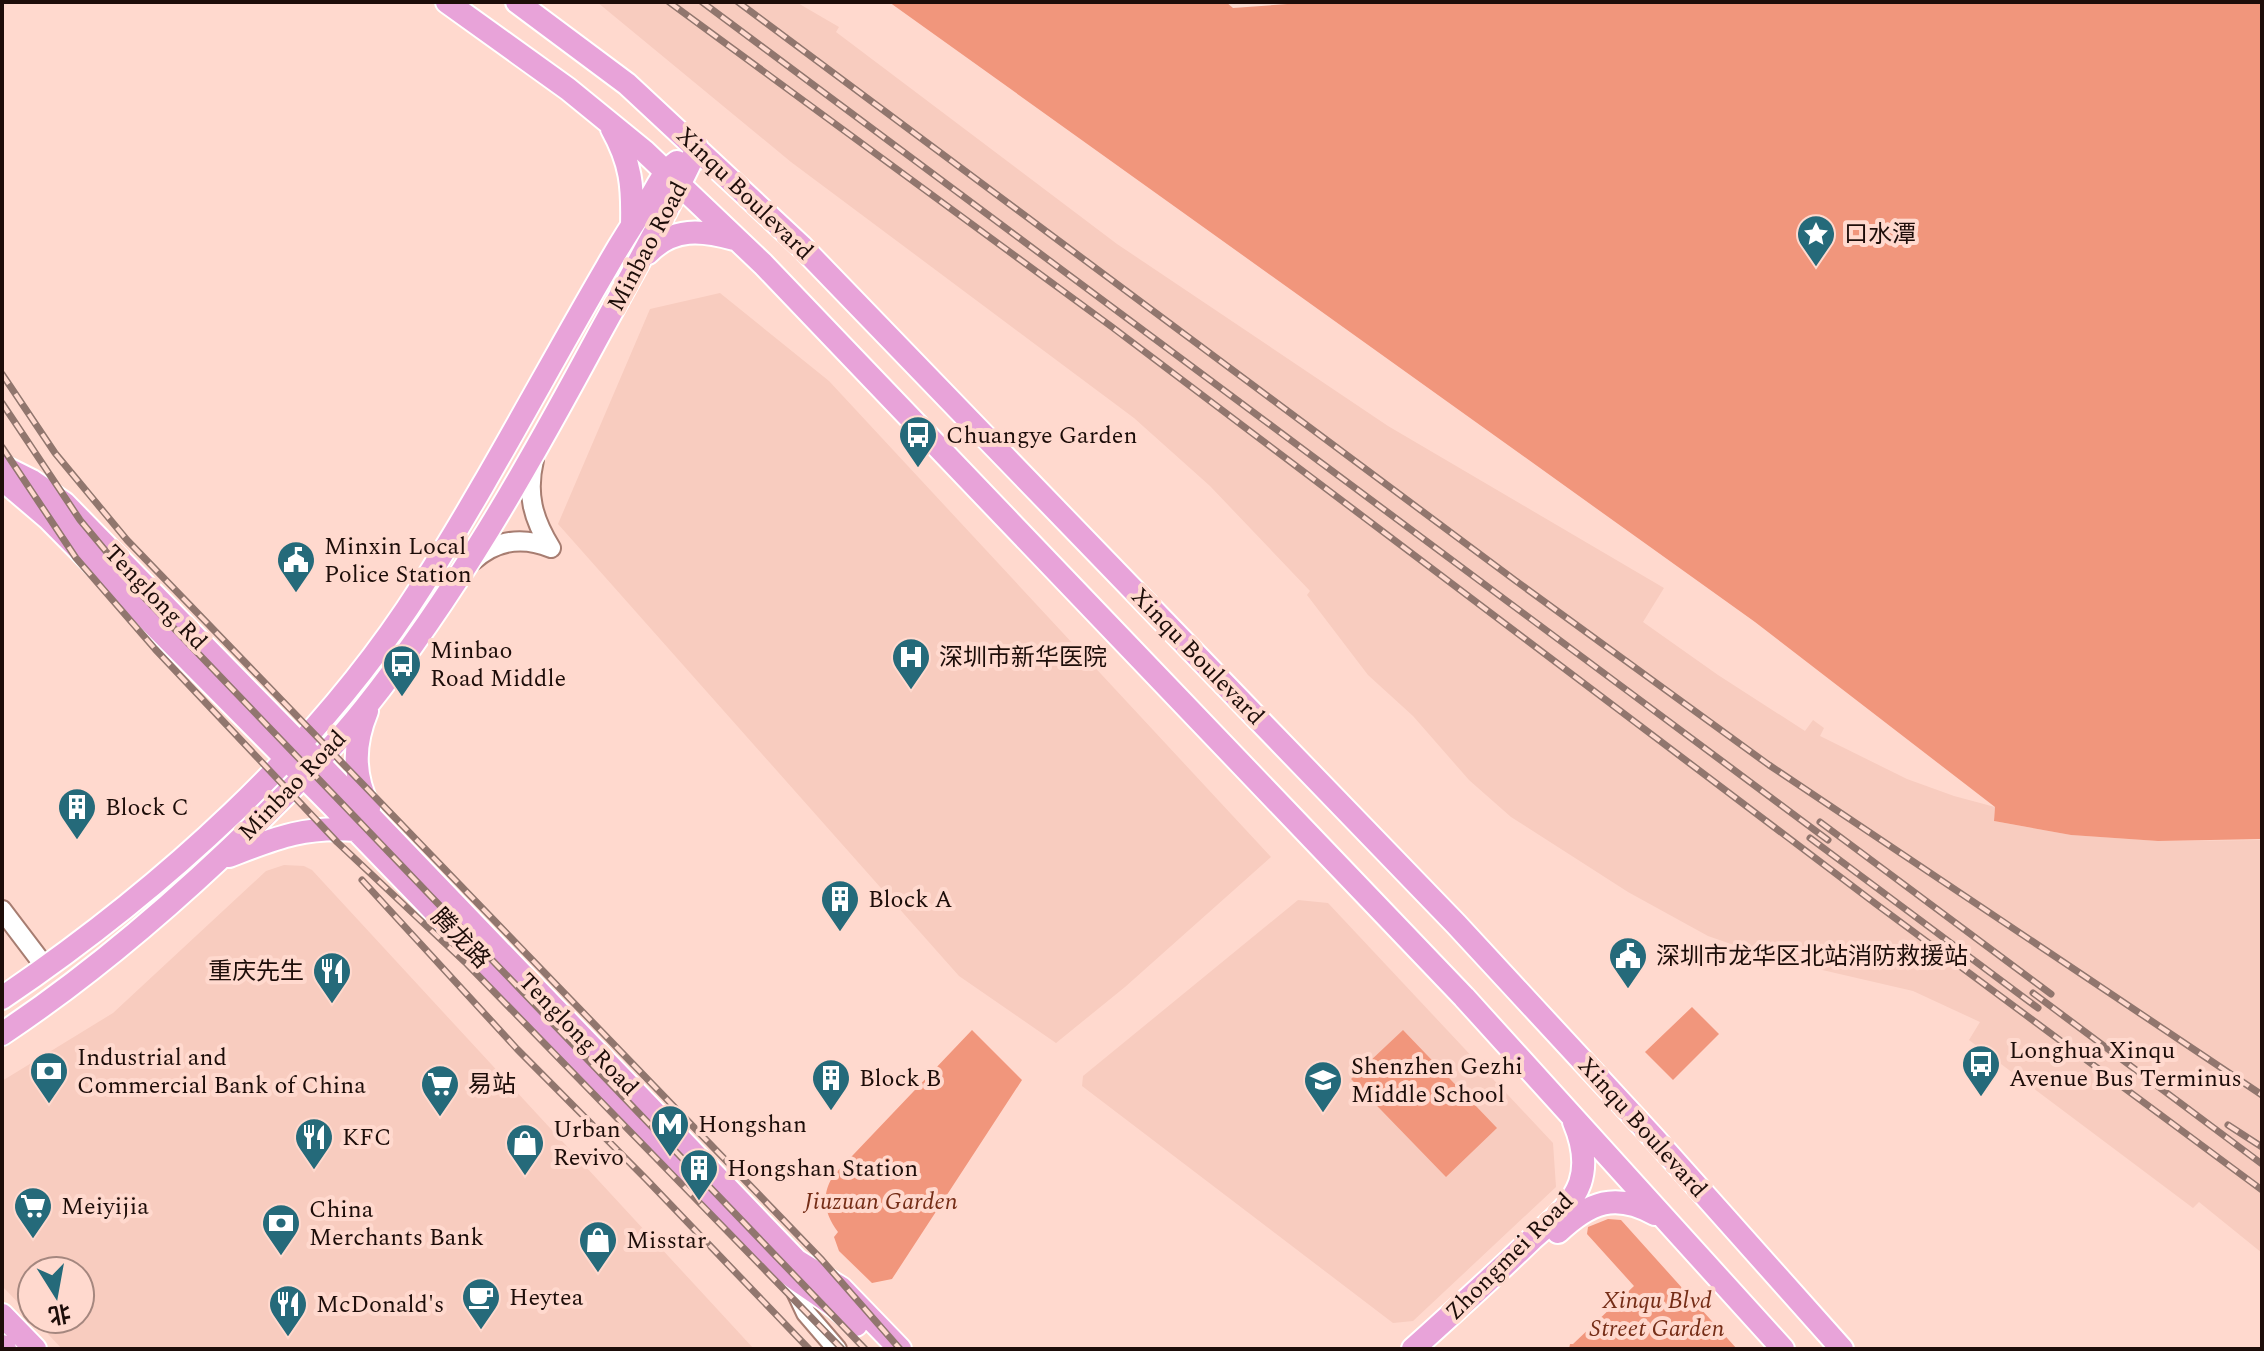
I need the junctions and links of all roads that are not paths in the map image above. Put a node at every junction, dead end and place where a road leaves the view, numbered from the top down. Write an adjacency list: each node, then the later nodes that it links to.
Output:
1 (447, 2): 3 (main road, Xinqu Boulevard)
2 (517, 2): 4 (main road, Xinqu Boulevard)
3 (604, 118): 5 (main road, Xinqu Boulevard); 6 (main road)
4 (697, 148): 5 (main road, Minbao Road); 34 (main road, Xinqu Boulevard)
5 (673, 177): 6 (main road, Minbao Road); 7 (main road, Xinqu Boulevard); 8 (main road, Minbao Road)
6 (632, 225): 14 (main road, Minbao Road)
7 (735, 239): 8 (main road); 23 (main road, Xinqu Boulevard)
8 (636, 266): 9 (main road, Minbao Road)
9 (539, 446): 12 (main road, Minbao Road); 12 (street)
10 (2, 466): 14 (main road, Tenglong Rd)
11 (2, 479): 14 (main road, Tenglong Rd)
12 (466, 567): 13 (main road, Minbao Road)
13 (373, 697): 15 (main road, Minbao Road); 16 (main road)
14 (292, 750): 15 (main road, 腾龙路); 20 (main road, Minbao Road)
15 (311, 770): 16 (main road, Tenglong Road); 17 (main road, 腾龙路); 18 (main road, Minbao Road)
16 (380, 826): 30 (main road, Tenglong Road)
17 (356, 830): 18 (main road); 25 (main road, 腾龙路)
18 (220, 859): 22 (main road, Minbao Road)
19 (2, 910): 20 (street)
20 (46, 968): 21 (main road, Minbao Road)
21 (2, 998)
22 (2, 1034)
23 (1565, 1107): 24 (main road, Xinqu Boulevard); 31 (main road, Zhongmei Road)
24 (1670, 1223): 32 (main road, Zhongmei Road); 33 (main road, Xinqu Boulevard)
25 (788, 1275): 28 (street); 29 (main road, 腾龙路)
26 (2, 1315): 27 (main road)
27 (35, 1349)
28 (837, 1349)
29 (879, 1349)
30 (900, 1349)
31 (1413, 1349)
32 (1434, 1349)
33 (1783, 1349)
34 (1842, 1349)

